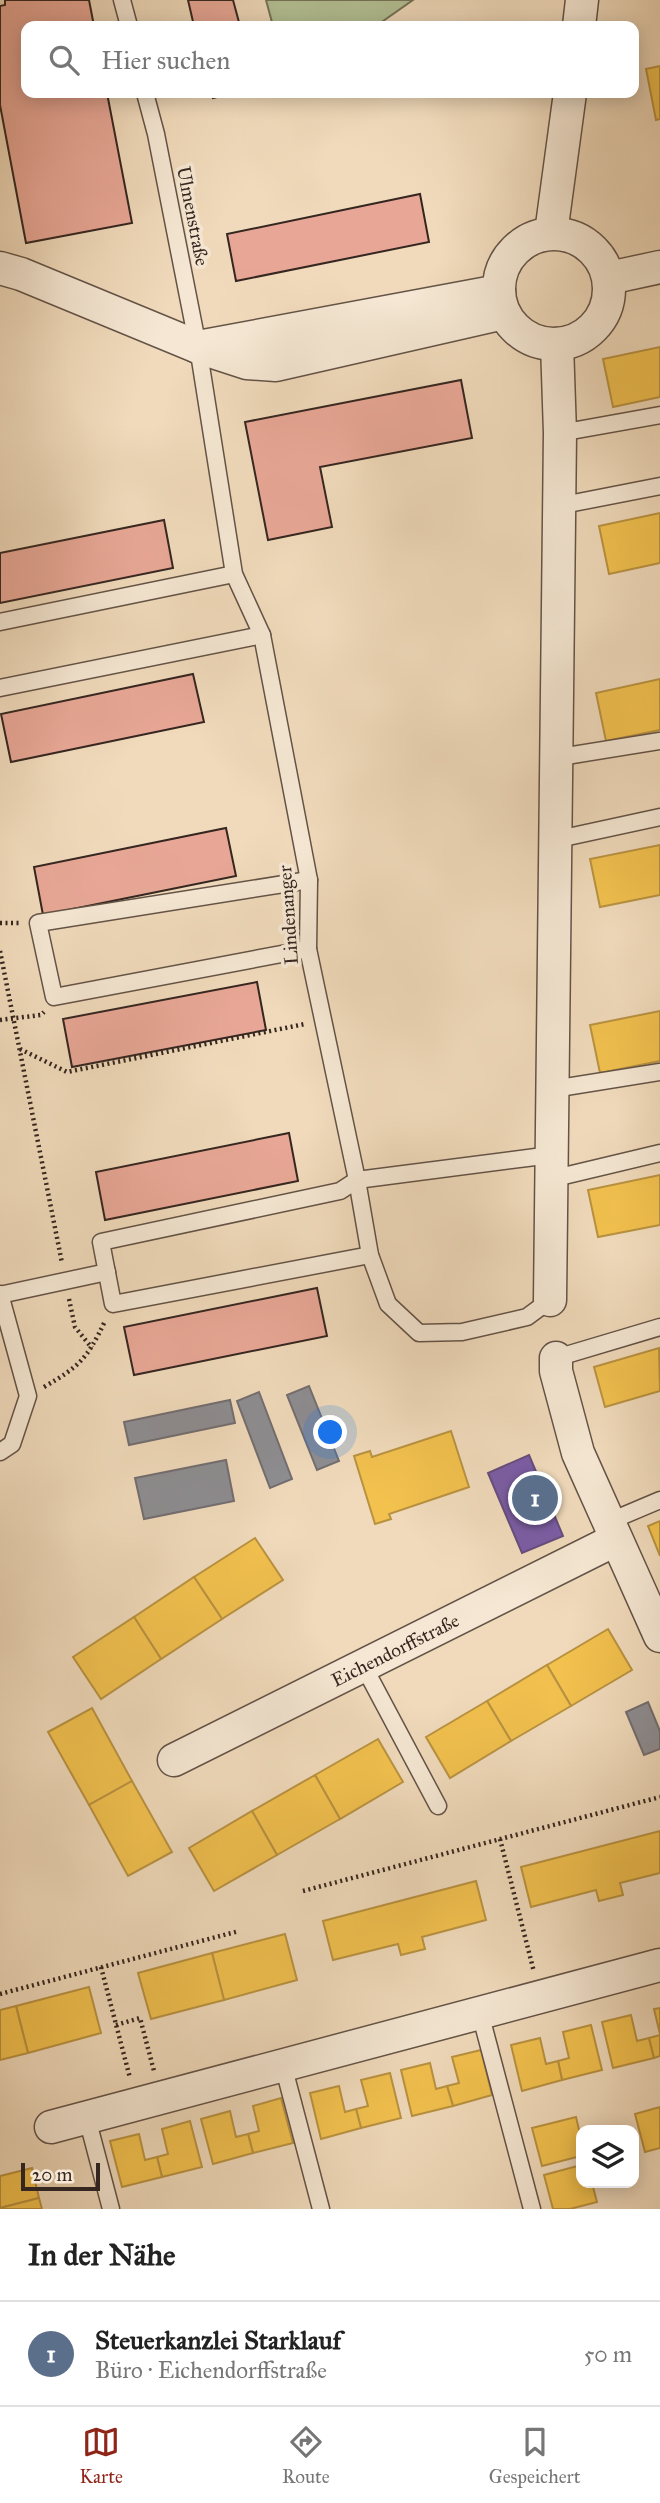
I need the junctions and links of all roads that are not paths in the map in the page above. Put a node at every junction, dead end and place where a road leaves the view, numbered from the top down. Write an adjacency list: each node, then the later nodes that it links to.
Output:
1 (122, 0): 3 (lane)
2 (582, 0): 4 (street)
3 (128, 21)
4 (580, 21)
5 (146, 98): 13 (lane, Ulmenstraße)
6 (569, 98): 7 (street)
7 (551, 233): 10 (street); 11 (street)
8 (660, 267): 10 (street)
9 (0, 268): 13 (street)
10 (609, 278): 12 (street)
11 (501, 302): 12 (street); 13 (street)
12 (557, 344): 15 (street)
13 (198, 347): 18 (lane, Lindenanger)
14 (660, 415): 15 (lane)
15 (560, 433): 17 (street)
16 (660, 486): 17 (lane)
17 (558, 506): 23 (street)
18 (234, 574): 19 (lane); 20 (lane, Lindenanger)
19 (0, 622)
20 (262, 635): 21 (lane); 26 (lane, Lindenanger)
21 (0, 688)
22 (660, 741): 23 (lane)
23 (554, 758): 25 (street)
24 (660, 817): 25 (lane)
25 (554, 840): 29 (street)
26 (309, 880): 27 (lane, Lindenanger); 27 (lane)
27 (308, 949): 32 (lane, Lindenanger)
28 (660, 1072): 29 (lane)
29 (553, 1088): 31 (street)
30 (660, 1153): 31 (lane)
31 (551, 1167): 32 (lane); 36 (street)
32 (357, 1180): 33 (lane, Lindenanger); 34 (lane)
33 (370, 1255): 34 (lane); 36 (lane, Lindenanger)
34 (107, 1272): 35 (lane)
35 (0, 1294): 39 (lane)
36 (550, 1300)
37 (660, 1327): 38 (lane)
38 (556, 1358): 41 (street)
39 (0, 1452)
40 (660, 1500): 41 (lane)
41 (612, 1531): 42 (street); 43 (street, Eichendorffstraße)
42 (660, 1636)
43 (363, 1665): 44 (street, Eichendorffstraße); 45 (lane)
44 (174, 1760)
45 (438, 1806)
46 (660, 1965): 47 (street)
47 (480, 2013): 48 (street); 53 (lane)
48 (283, 2065): 49 (street); 52 (lane)
49 (87, 2118): 50 (street); 51 (lane)
50 (51, 2127)
51 (111, 2209)
52 (321, 2209)
53 (532, 2209)

